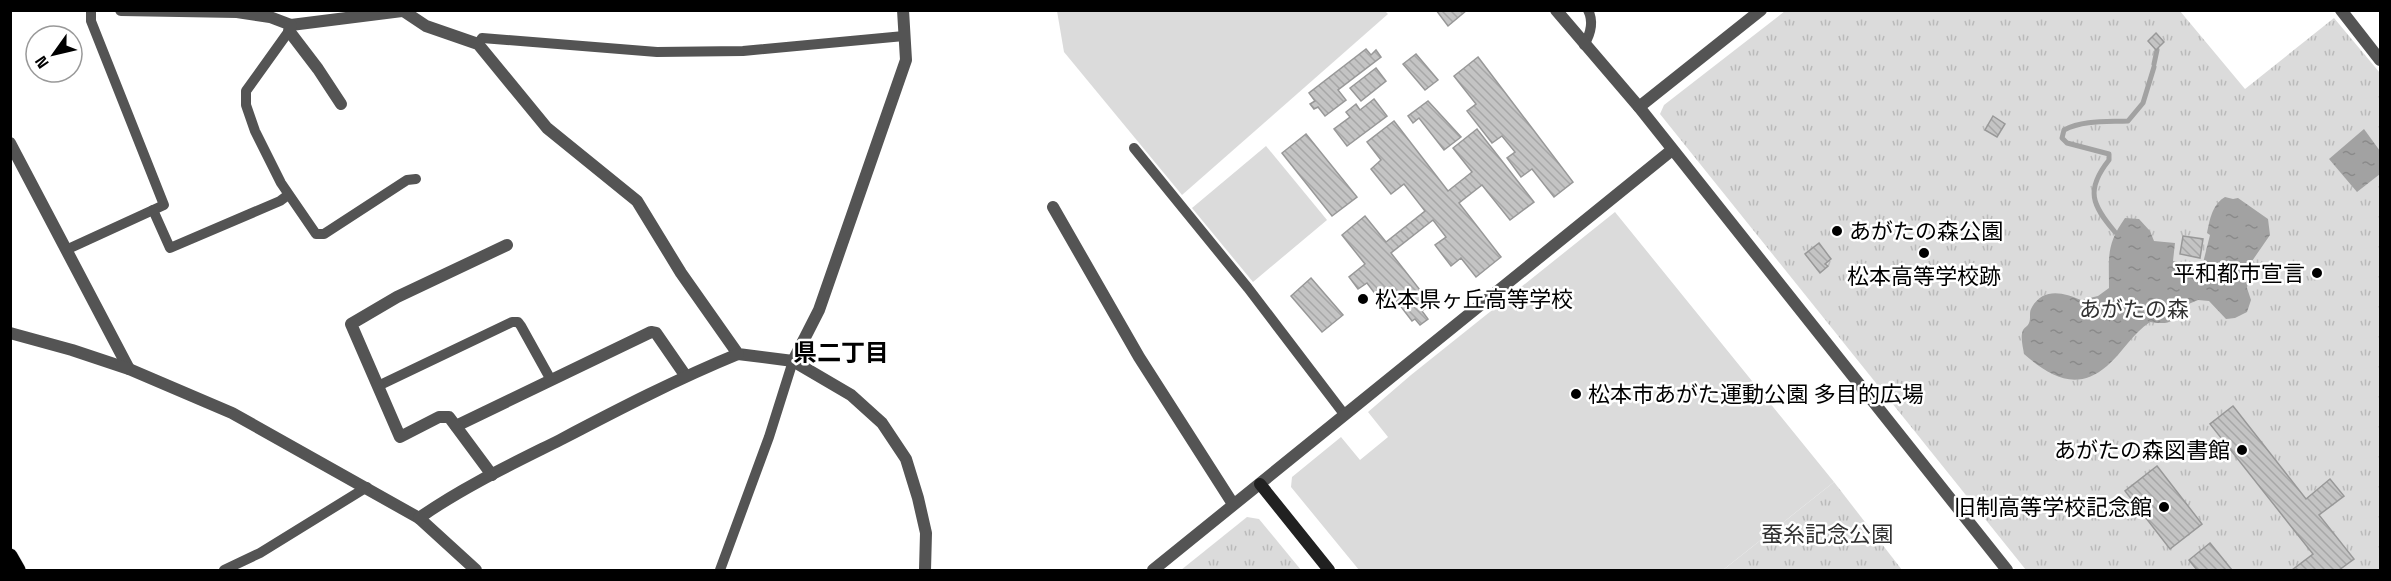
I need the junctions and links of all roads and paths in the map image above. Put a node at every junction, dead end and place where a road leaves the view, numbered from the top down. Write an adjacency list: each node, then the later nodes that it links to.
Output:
1 (91, 10): 22 (lane)
2 (121, 10): 9 (street)
3 (903, 10): 10 (street)
4 (1556, 10): 12 (street)
5 (1588, 10): 12 (lane)
6 (1761, 10): 15 (street)
7 (2341, 10): 13 (street)
8 (402, 11): 9 (street); 11 (street)
9 (290, 28): 14 (street); 20 (lane)
10 (904, 36): 11 (lane); 27 (street)
11 (478, 45): 26 (street)
12 (1584, 45): 15 (street)
13 (2380, 60)
14 (341, 104)
15 (1639, 107): 18 (street)
16 (10, 143): 24 (street)
17 (1134, 148): 32 (lane)
18 (1672, 150): 32 (street); 47 (street)
19 (416, 179): 20 (lane)
20 (288, 195): 22 (lane)
21 (1053, 207): 37 (street)
22 (153, 210): 24 (lane)
23 (507, 244): 31 (street)
24 (68, 249): 28 (street)
25 (10, 333): 28 (street)
26 (738, 354): 27 (street); 29 (street)
27 (793, 360): 43 (lane); 44 (street)
28 (129, 369): 36 (street)
29 (685, 375): 30 (street); 34 (street)
30 (551, 381): 31 (lane); 33 (street)
31 (378, 386): 33 (street)
32 (1344, 414): 35 (street)
33 (456, 426): 34 (street)
34 (492, 474): 38 (street)
35 (1260, 484): 37 (street); 46 (street)
36 (366, 487): 38 (street); 41 (lane)
37 (1233, 504): 45 (street)
38 (419, 518): 42 (street)
39 (10, 556): 40 (main road)
40 (18, 570)
41 (224, 570)
42 (476, 570)
43 (720, 570)
44 (926, 570)
45 (1153, 570)
46 (1329, 570)
47 (2007, 570)

